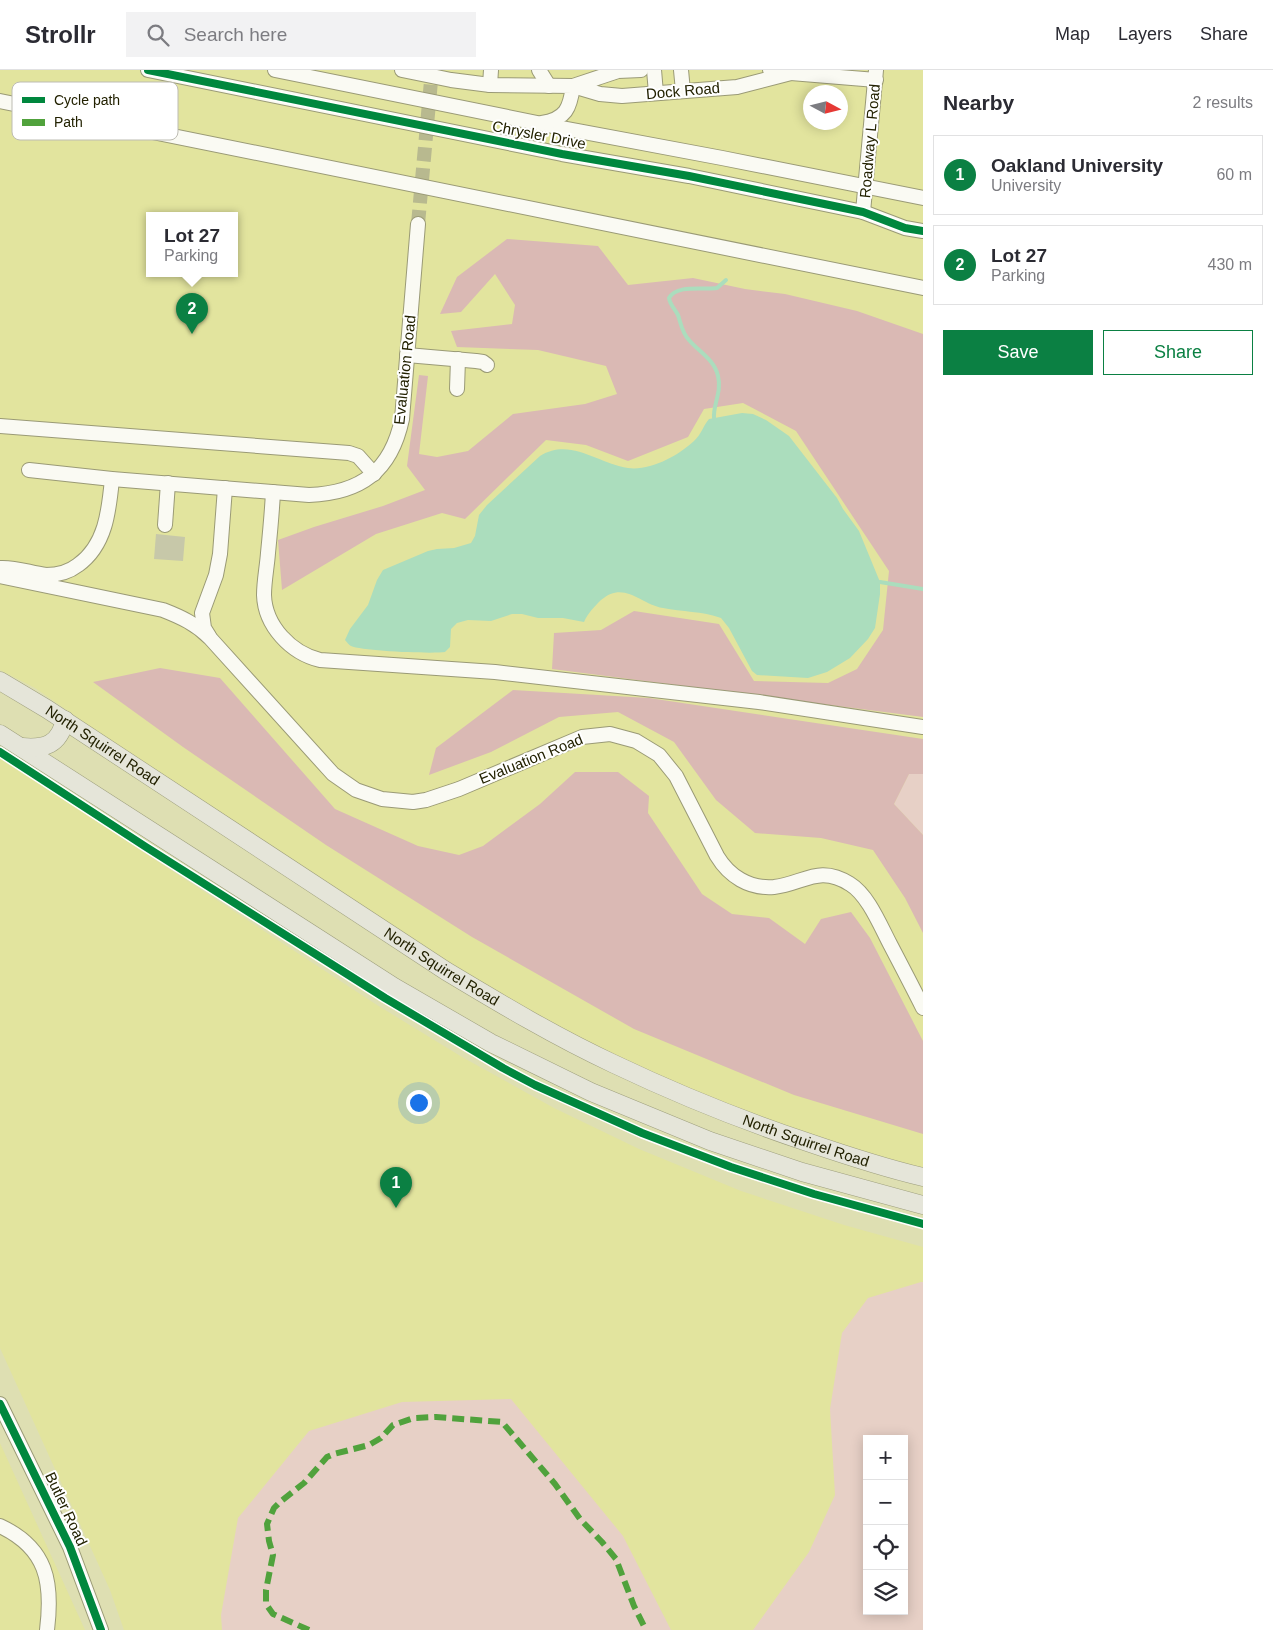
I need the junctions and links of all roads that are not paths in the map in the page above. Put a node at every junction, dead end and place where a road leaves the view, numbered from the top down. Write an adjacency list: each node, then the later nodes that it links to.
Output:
1 (148, 70): 21 (street, Chrysler Drive)
2 (275, 70): 17 (street, Chrysler Drive)
3 (402, 70): 12 (street, Dock Road)
4 (491, 70): 12 (street)
5 (539, 70): 13 (street)
6 (641, 70): 14 (street, Dock Road)
7 (654, 70): 16 (street)
8 (681, 70): 15 (street)
9 (770, 70): 10 (street, Dock Road)
10 (791, 73): 11 (street, Dock Road); 15 (street, Dock Road)
11 (876, 75): 19 (street, Roadway L Road)
12 (490, 85): 13 (street, Dock Road)
13 (549, 86): 14 (street, Dock Road)
14 (574, 86): 16 (street, Dock Road); 17 (street)
15 (683, 92): 16 (street, Dock Road)
16 (656, 93)
17 (540, 124): 19 (street, Chrysler Drive)
18 (178, 137): 24 (street)
19 (866, 186): 20 (street, Chrysler Drive); 21 (street, Roadway L Road)
20 (923, 198)
21 (863, 212): 23 (street, Chrysler Drive)
22 (418, 224): 25 (street, Evaluation Road)
23 (923, 231)
24 (923, 288)
25 (407, 354): 26 (street); 31 (street, Evaluation Road)
26 (458, 359): 27 (street); 28 (street)
27 (487, 366)
28 (457, 389)
29 (0, 426): 31 (street)
30 (29, 470): 32 (street, Evaluation Road)
31 (374, 474): 35 (street, Evaluation Road)
32 (112, 479): 33 (street, Evaluation Road); 37 (street)
33 (168, 484): 34 (street, Evaluation Road); 36 (street)
34 (225, 488): 35 (street, Evaluation Road); 39 (street, Evaluation Road)
35 (273, 492): 42 (street)
36 (166, 524)
37 (0, 568)
38 (0, 576): 39 (street, Evaluation Road)
39 (210, 638): 45 (street, Evaluation Road)
40 (0, 681): 41 (main road, North Squirrel Road)
41 (65, 720): 44 (main road); 46 (main road, North Squirrel Road)
42 (923, 727)
43 (0, 734): 44 (main road, North Squirrel Road)
44 (22, 747): 47 (main road, North Squirrel Road)
45 (923, 1008)
46 (923, 1177)
47 (923, 1206)
48 (0, 1404): 51 (street, Butler Road)
49 (0, 1526): 50 (street)
50 (47, 1630)
51 (101, 1630)

